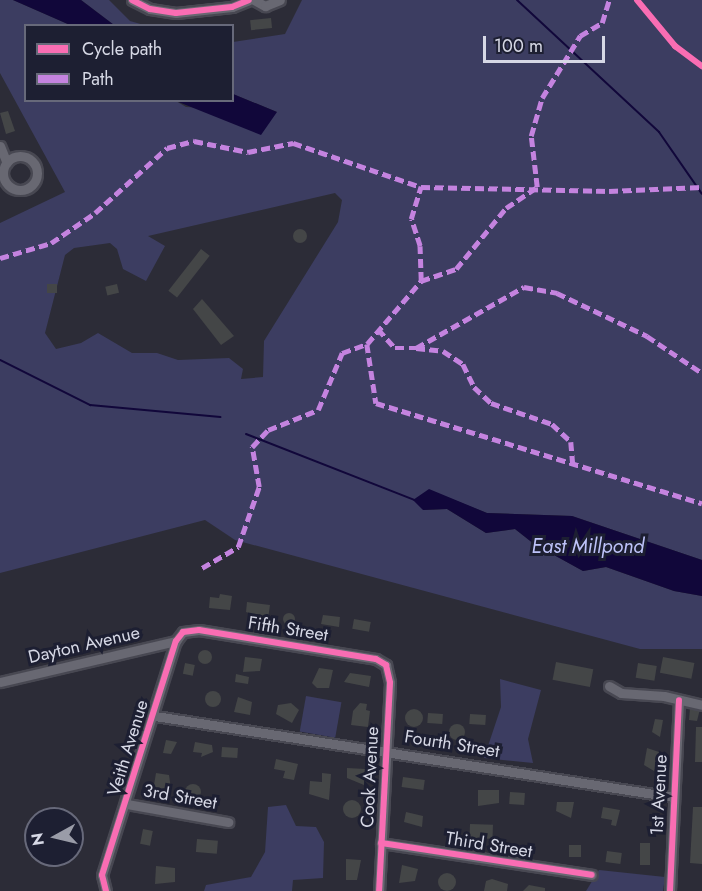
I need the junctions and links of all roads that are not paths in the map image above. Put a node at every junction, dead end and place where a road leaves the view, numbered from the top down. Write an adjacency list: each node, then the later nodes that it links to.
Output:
1 (132, 0): 2 (street)
2 (249, 0)
3 (254, 0): 4 (street)
4 (280, 0)
5 (0, 146): 6 (street)
6 (6, 163)
7 (183, 632): 8 (street, Veith Avenue); 9 (street, Fifth Street)
8 (176, 640): 10 (street, Dayton Avenue); 14 (street, Veith Avenue)
9 (386, 665): 15 (street, Cook Avenue)
10 (0, 682)
11 (609, 686): 12 (street)
12 (679, 700): 13 (street); 16 (street, 1st Avenue)
13 (702, 705)
14 (155, 716): 15 (street, Fourth Street); 17 (street, Veith Avenue)
15 (386, 751): 16 (street, Fourth Street); 19 (street, Cook Avenue)
16 (673, 796): 23 (street, 1st Avenue)
17 (127, 804): 18 (street, 3rd Street); 21 (street, Veith Avenue)
18 (228, 822)
19 (381, 843): 20 (street, Third Street); 22 (street, Cook Avenue)
20 (592, 875)
21 (106, 891)
22 (380, 891)
23 (670, 891)

